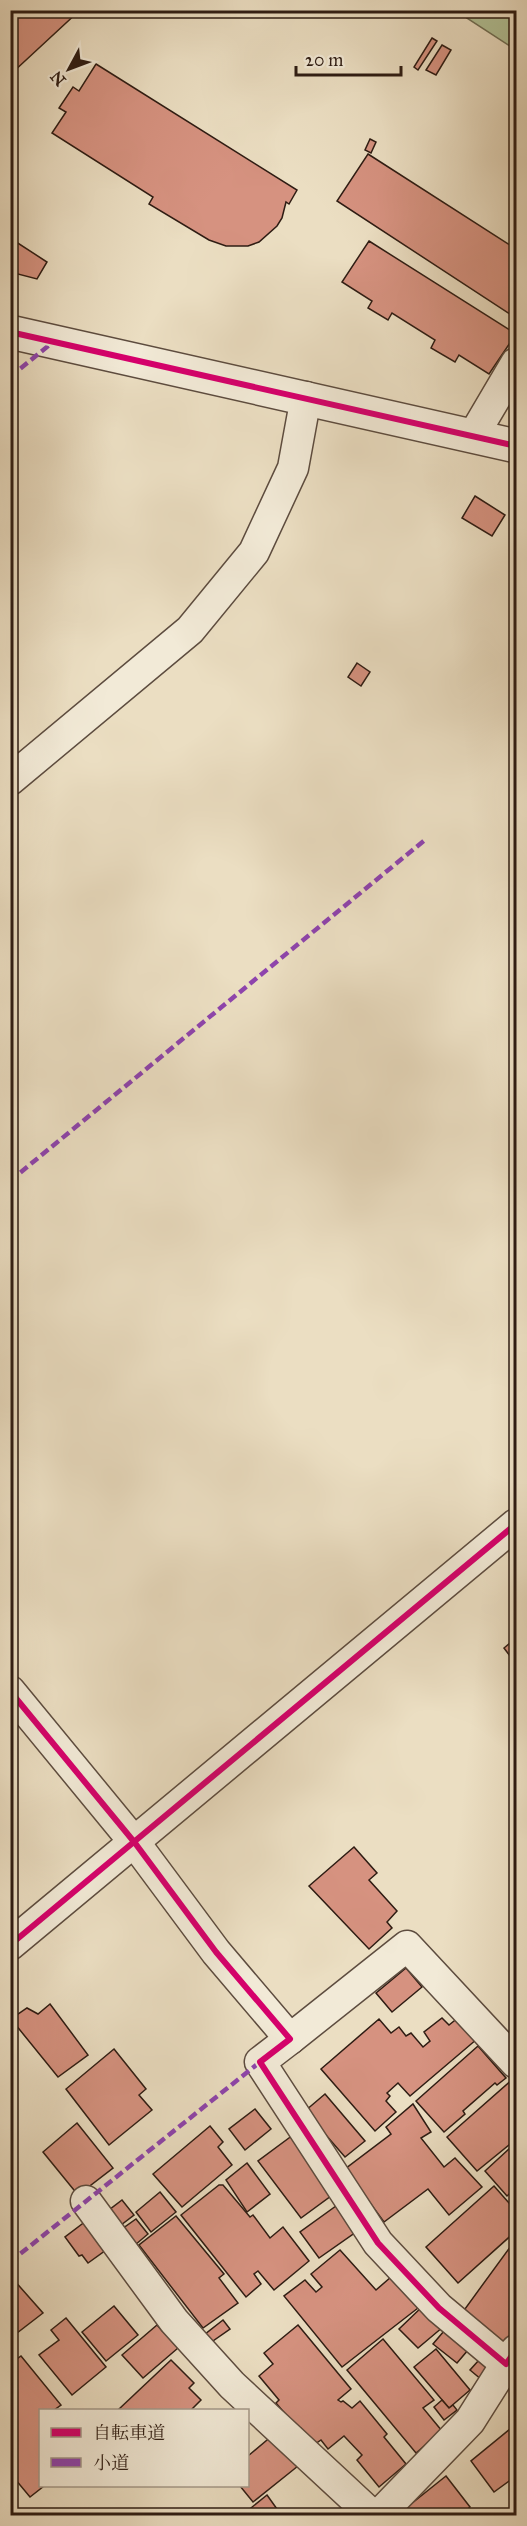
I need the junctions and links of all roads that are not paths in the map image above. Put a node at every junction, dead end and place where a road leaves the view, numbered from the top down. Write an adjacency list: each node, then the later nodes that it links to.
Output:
1 (10, 332): 3 (street)
2 (516, 363): 4 (street)
3 (306, 398): 4 (street); 6 (street)
4 (473, 436): 5 (street)
5 (516, 446)
6 (10, 780)
7 (516, 1524): 9 (street)
8 (10, 1691): 9 (street)
9 (135, 1843): 10 (street); 11 (street)
10 (10, 1945)
11 (290, 2038): 12 (street); 14 (street)
12 (516, 2063)
13 (86, 2201): 15 (street)
14 (512, 2357): 16 (street)
15 (373, 2516)
16 (378, 2516)

